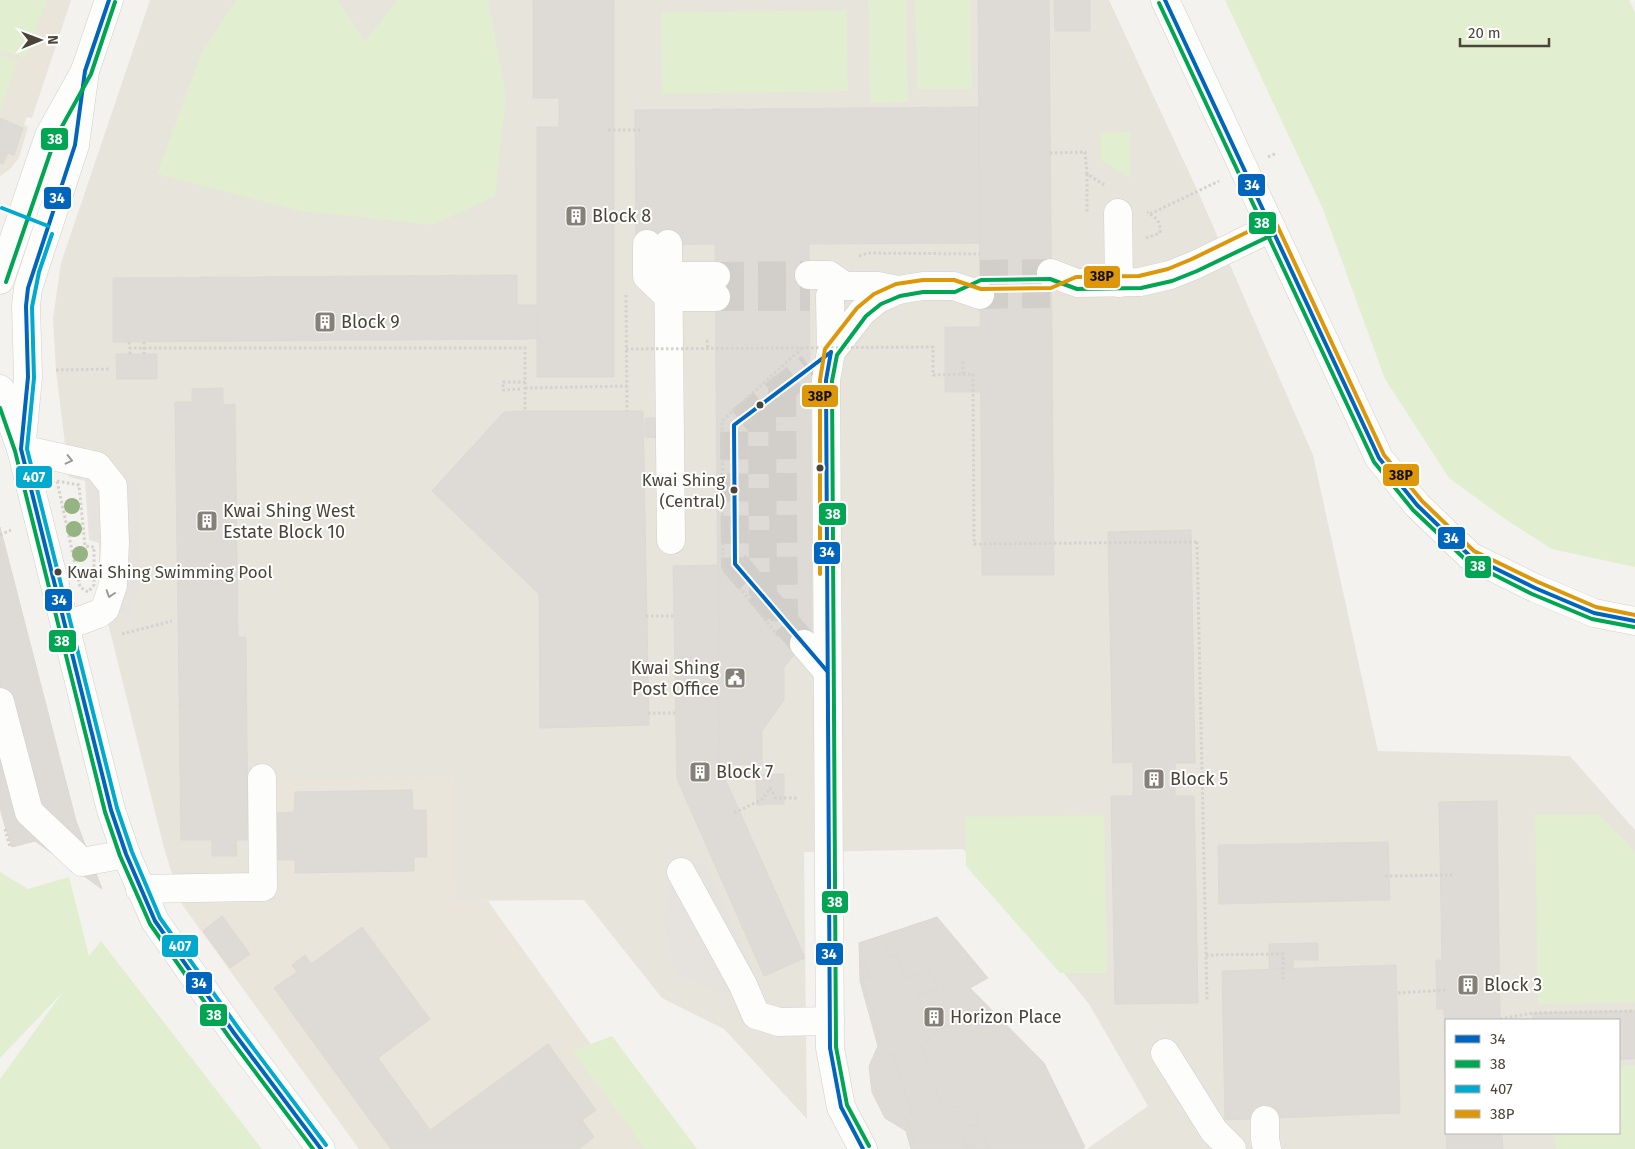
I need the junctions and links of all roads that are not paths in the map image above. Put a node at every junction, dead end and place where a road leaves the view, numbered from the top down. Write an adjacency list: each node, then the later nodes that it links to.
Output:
1 (109, 0): 3 (street)
2 (1165, 0): 6 (street)
3 (85, 71): 5 (street); 7 (street)
4 (1118, 213): 11 (street)
5 (10, 218): 7 (street); 9 (street)
6 (1271, 228): 11 (street); 21 (street)
7 (46, 232): 10 (street)
8 (657, 244): 14 (street)
9 (2, 266): 10 (street)
10 (33, 270): 19 (street)
11 (1119, 283): 12 (street)
12 (1051, 284)
13 (980, 285): 16 (street)
14 (669, 286): 15 (street); 20 (street)
15 (716, 286)
16 (898, 290): 17 (street); 17 (street)
17 (820, 360): 24 (street)
18 (0, 389): 19 (street)
19 (21, 449): 22 (street); 22 (street, one-way to 22)
20 (671, 540)
21 (1635, 621)
22 (66, 626): 27 (street)
23 (804, 644): 24 (street)
24 (827, 671): 30 (street)
25 (0, 702): 27 (street)
26 (262, 778): 29 (street)
27 (126, 854): 29 (street)
28 (681, 872): 30 (street)
29 (140, 889): 33 (street)
30 (830, 1021): 34 (street)
31 (1165, 1053): 35 (street)
32 (1265, 1120): 36 (street)
33 (321, 1149)
34 (863, 1149)
35 (1232, 1149)
36 (1267, 1149)

